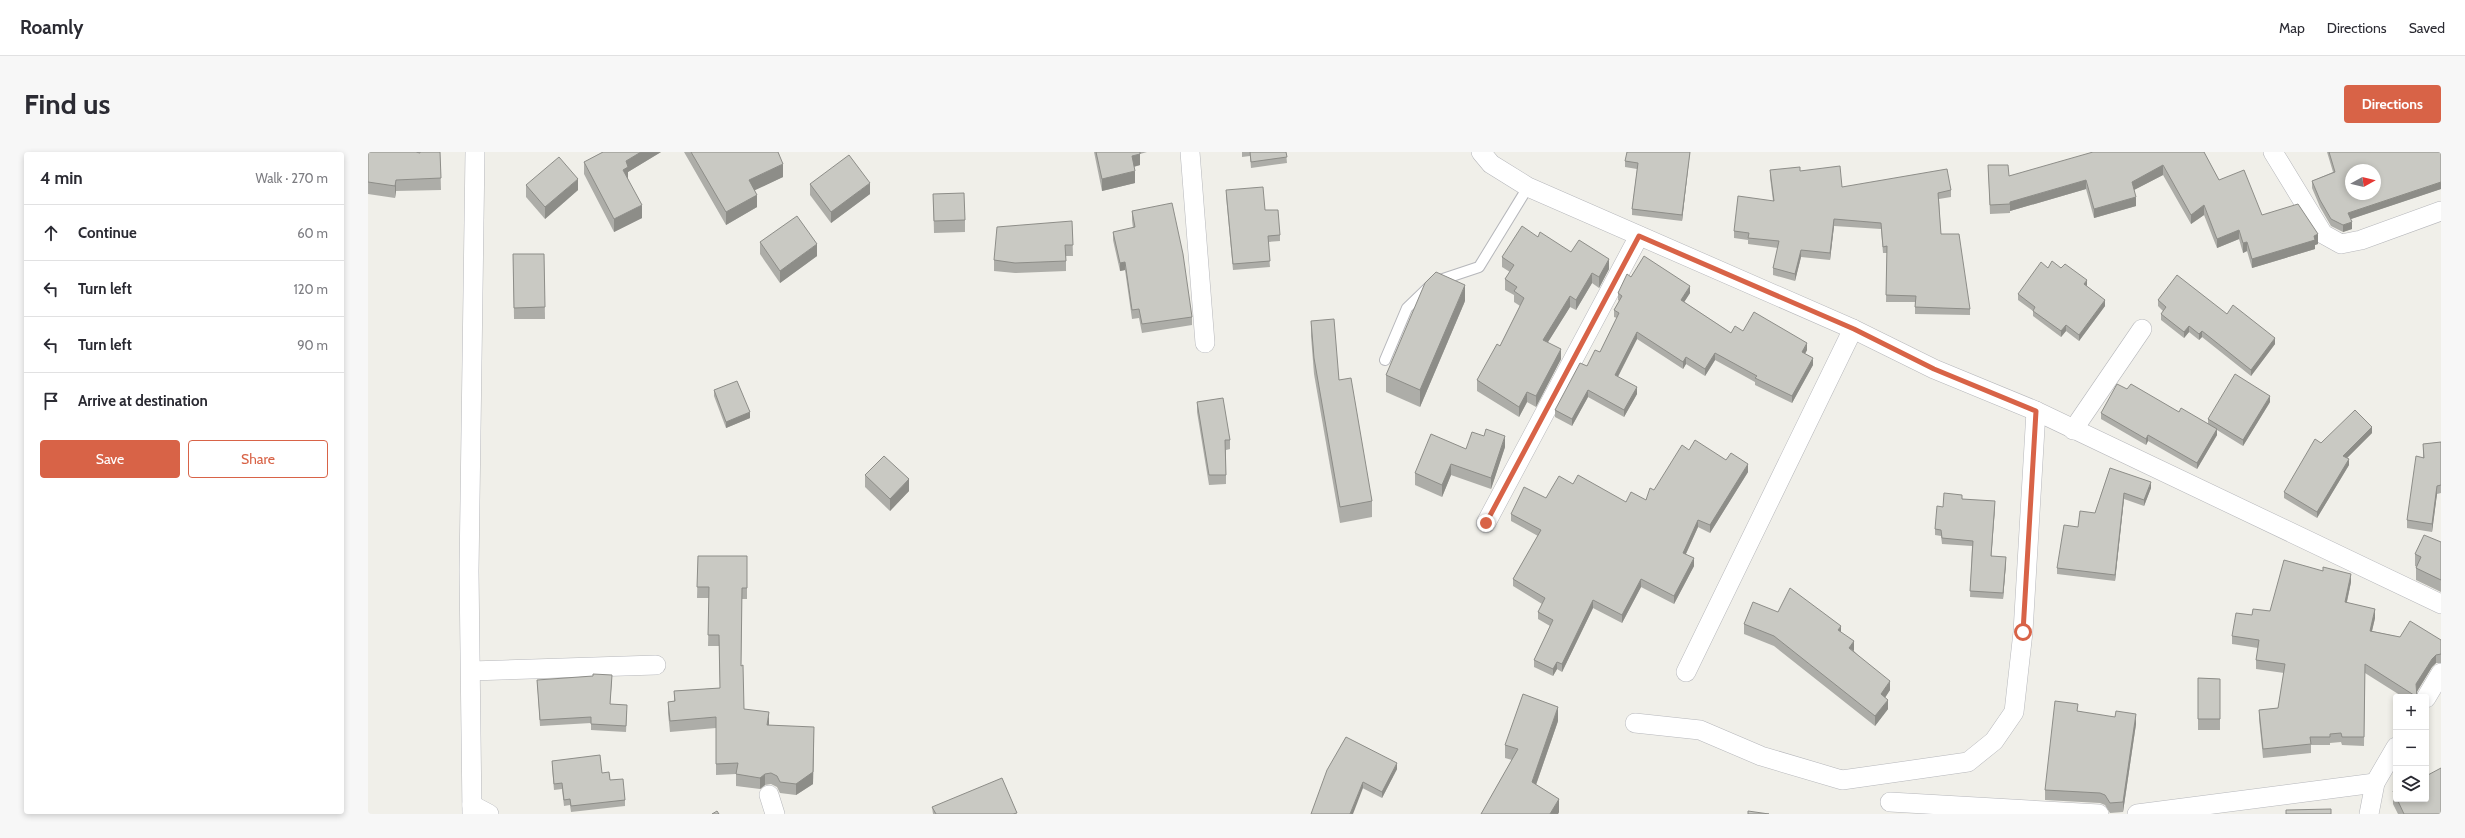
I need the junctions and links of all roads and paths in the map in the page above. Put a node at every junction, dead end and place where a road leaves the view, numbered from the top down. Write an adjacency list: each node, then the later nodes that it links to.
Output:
1 (475, 152): 17 (street)
2 (1190, 152): 10 (street)
3 (1481, 152): 5 (street)
4 (2273, 152): 6 (street)
5 (1528, 187): 7 (street); 11 (lane)
6 (2441, 210)
7 (1639, 236): 8 (street); 14 (street)
8 (1854, 329): 12 (street); 18 (street)
9 (2142, 329): 13 (street)
10 (1205, 343)
11 (1385, 360)
12 (2036, 411): 13 (street); 21 (street)
13 (2073, 430): 15 (street)
14 (1486, 523)
15 (2441, 604)
16 (656, 664): 17 (street)
17 (471, 671): 26 (street)
18 (1686, 672)
19 (2441, 674): 20 (street)
20 (2428, 694)
21 (1635, 723)
22 (2393, 752): 23 (street)
23 (2374, 783): 30 (street); 31 (street)
24 (769, 795): 28 (street)
25 (1890, 802): 29 (street)
26 (472, 809): 27 (street)
27 (489, 814)
28 (775, 814)
29 (2099, 814)
30 (2137, 814)
31 (2369, 814)

